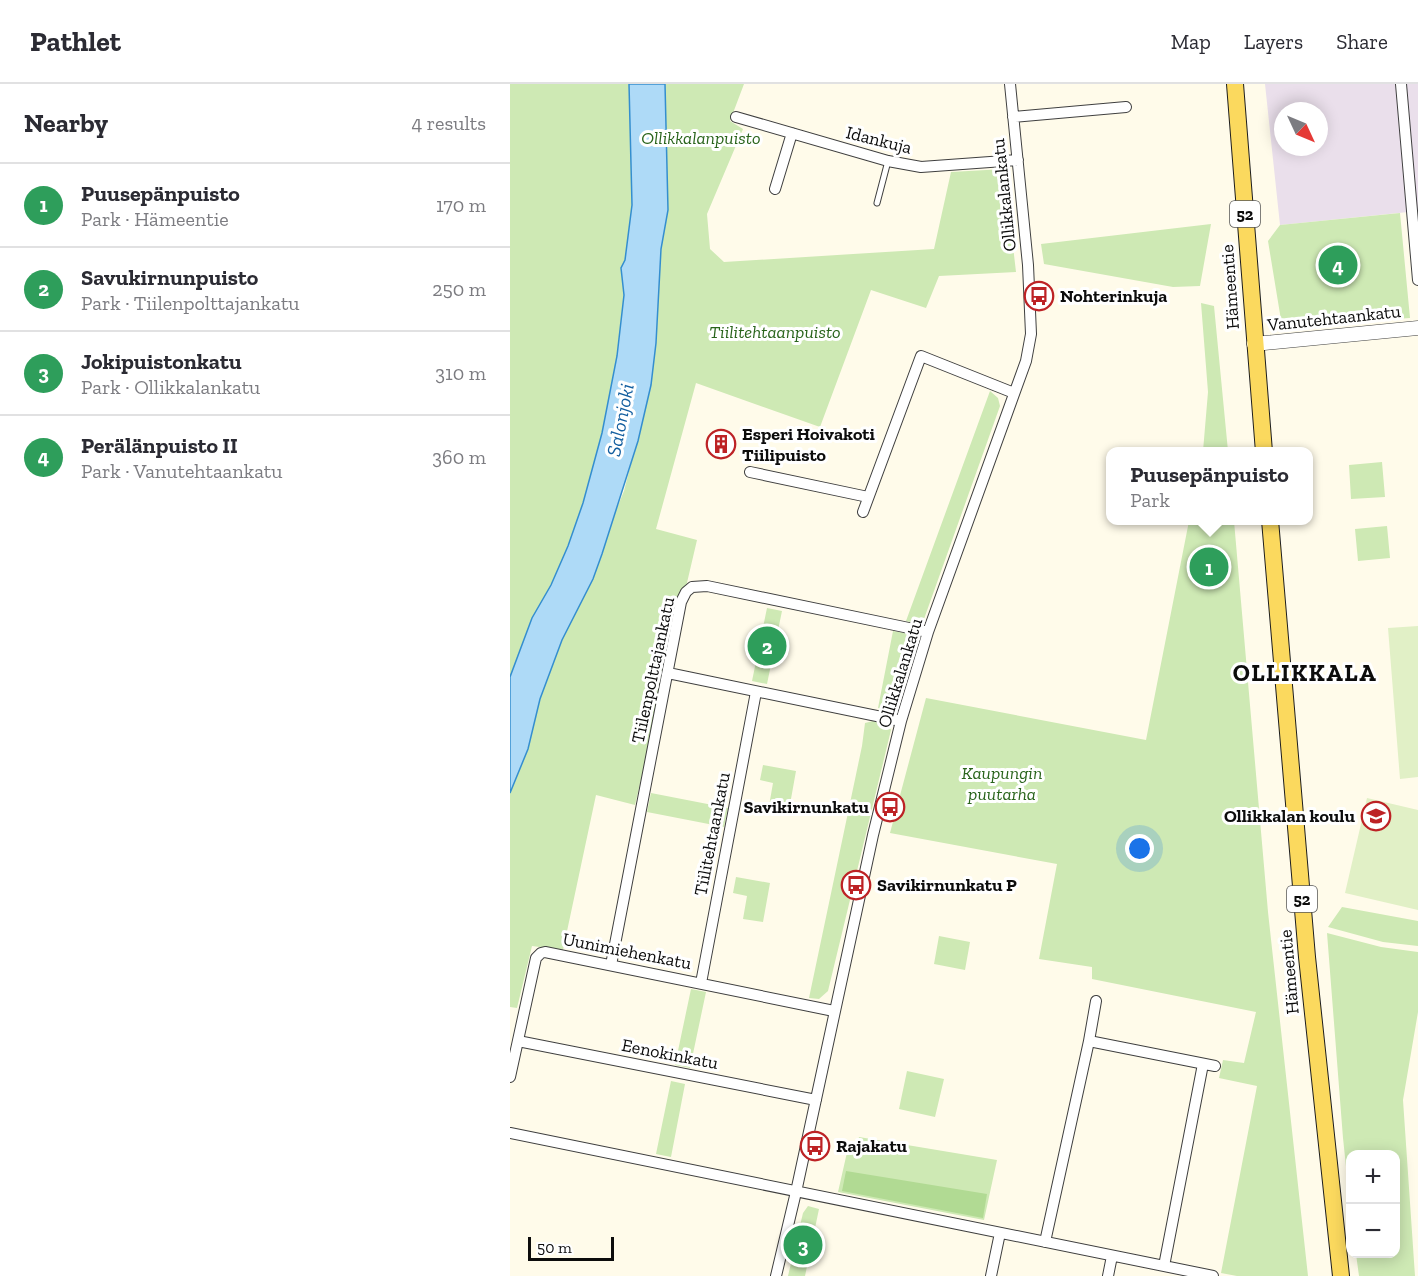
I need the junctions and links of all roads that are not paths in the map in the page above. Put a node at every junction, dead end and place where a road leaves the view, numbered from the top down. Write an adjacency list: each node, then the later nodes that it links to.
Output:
1 (1010, 84): 6 (street, Ollikkalankatu)
2 (1235, 84): 14 (main road, Hämeentie / 52)
3 (1401, 84): 12 (street)
4 (1126, 107): 6 (street)
5 (736, 117): 7 (street, Idankuja)
6 (1013, 117): 8 (street, Ollikkalankatu)
7 (792, 133): 9 (street, Idankuja); 10 (street)
8 (1018, 160): 9 (street, Idankuja); 15 (street, Ollikkalankatu)
9 (888, 161): 11 (lane)
10 (775, 189)
11 (877, 203)
12 (1418, 280)
13 (1418, 328): 14 (street, Vanutehtaankatu)
14 (1254, 344): 16 (main road, Hämeentie / 52)
15 (1014, 393): 18 (street); 21 (street, Ollikkalankatu)
16 (1264, 447)
17 (750, 472): 18 (street)
18 (868, 497): 19 (street)
19 (862, 512)
20 (1270, 525): 45 (main road, Hämeentie / 52)
21 (928, 632): 22 (street, Tiilenpolttajankatu); 24 (street, Ollikkalankatu)
22 (668, 673): 23 (street); 25 (street, Tiilenpolttajankatu)
23 (756, 692): 24 (street); 26 (street, Tiilitehtaankatu)
24 (901, 721): 28 (street, Ollikkalankatu)
25 (611, 965): 26 (street, Uunimiehenkatu); 29 (street, Uunimiehenkatu)
26 (700, 983): 28 (street, Uunimiehenkatu)
27 (1096, 1000): 30 (street)
28 (834, 1011): 34 (street, Ollikkalankatu)
29 (518, 1041): 33 (street, Uunimiehenkatu); 34 (street, Eenokinkatu)
30 (1089, 1041): 31 (street); 38 (street)
31 (1203, 1064): 32 (street); 40 (street)
32 (1215, 1066)
33 (510, 1077)
34 (816, 1100): 36 (street, Ollikkalankatu)
35 (510, 1133): 36 (street)
36 (796, 1192): 37 (street); 41 (street, Ollikkalankatu)
37 (1000, 1233): 38 (street); 42 (street)
38 (1046, 1242): 39 (street)
39 (1112, 1256): 40 (street); 43 (street)
40 (1164, 1266): 44 (street)
41 (776, 1276)
42 (991, 1276)
43 (1108, 1276)
44 (1213, 1276)
45 (1341, 1276)

